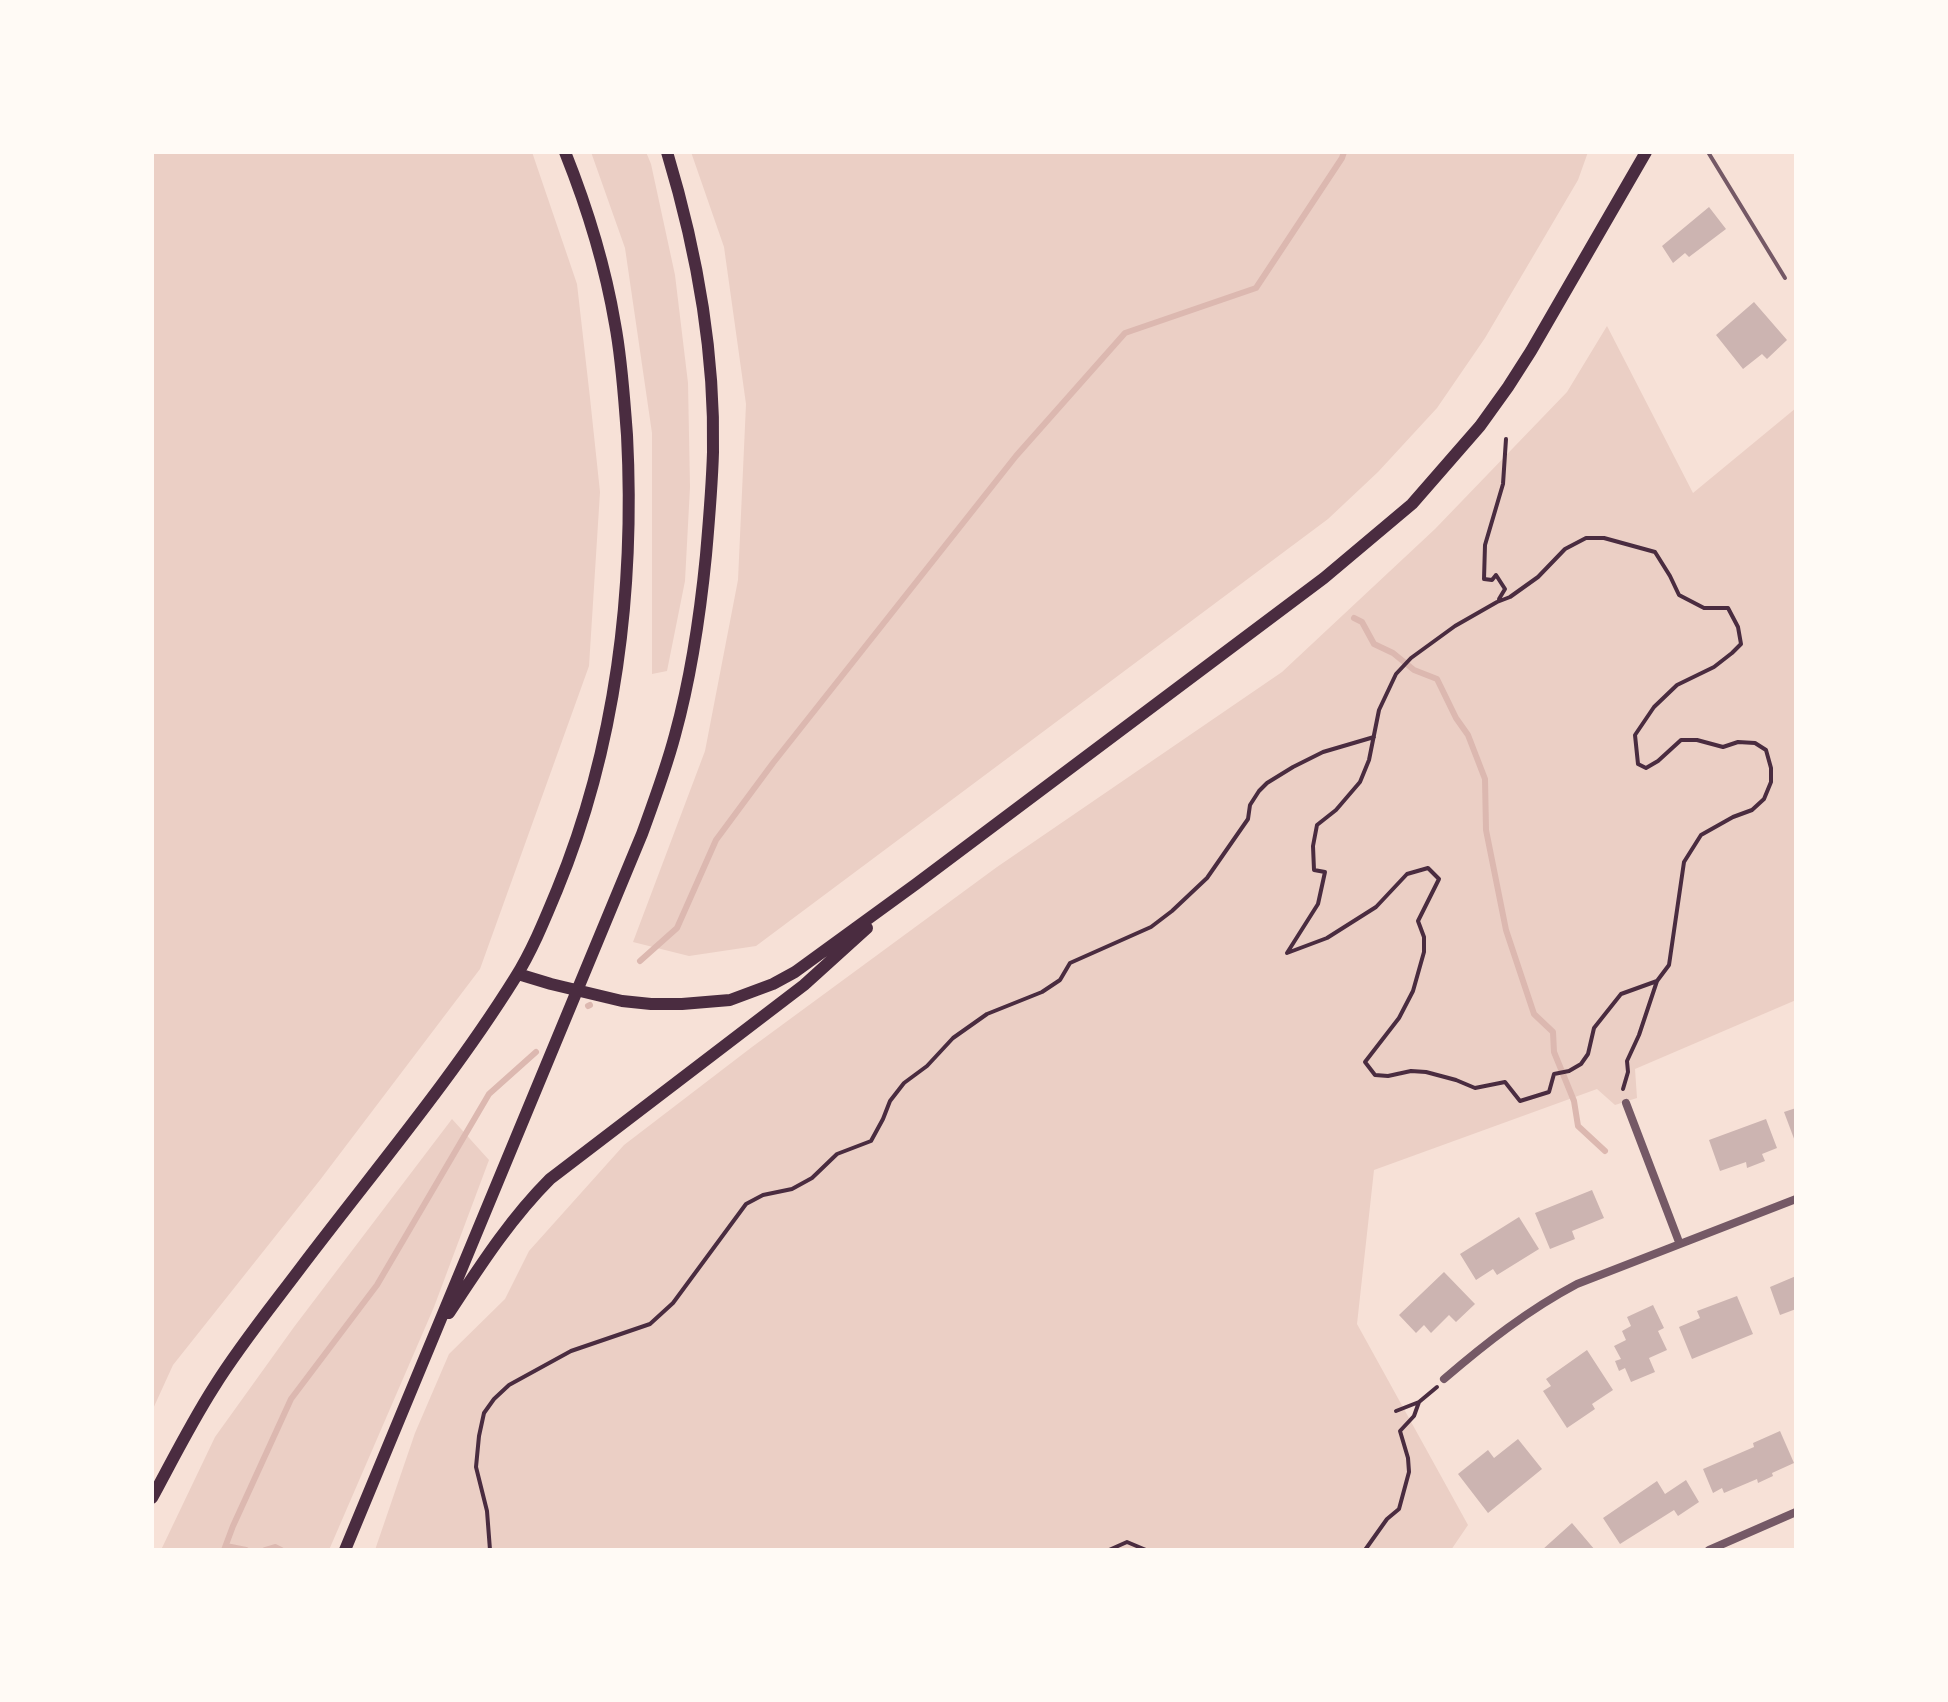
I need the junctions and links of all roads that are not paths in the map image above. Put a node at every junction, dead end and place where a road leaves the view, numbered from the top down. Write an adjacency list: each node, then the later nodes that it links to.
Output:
1 (565, 152): 7 (main road)
2 (667, 152): 8 (main road)
3 (1646, 152): 6 (main road)
4 (1708, 152): 5 (lane)
5 (1785, 278)
6 (916, 884): 8 (main road); 12 (main road)
7 (518, 974): 8 (main road); 14 (main road)
8 (578, 990): 12 (main road)
9 (1626, 1103): 11 (street)
10 (1796, 1199): 11 (street)
11 (1679, 1242): 13 (street)
12 (434, 1336): 16 (main road)
13 (1444, 1379)
14 (152, 1498)
15 (1796, 1512): 17 (street)
16 (345, 1550)
17 (1709, 1550)

